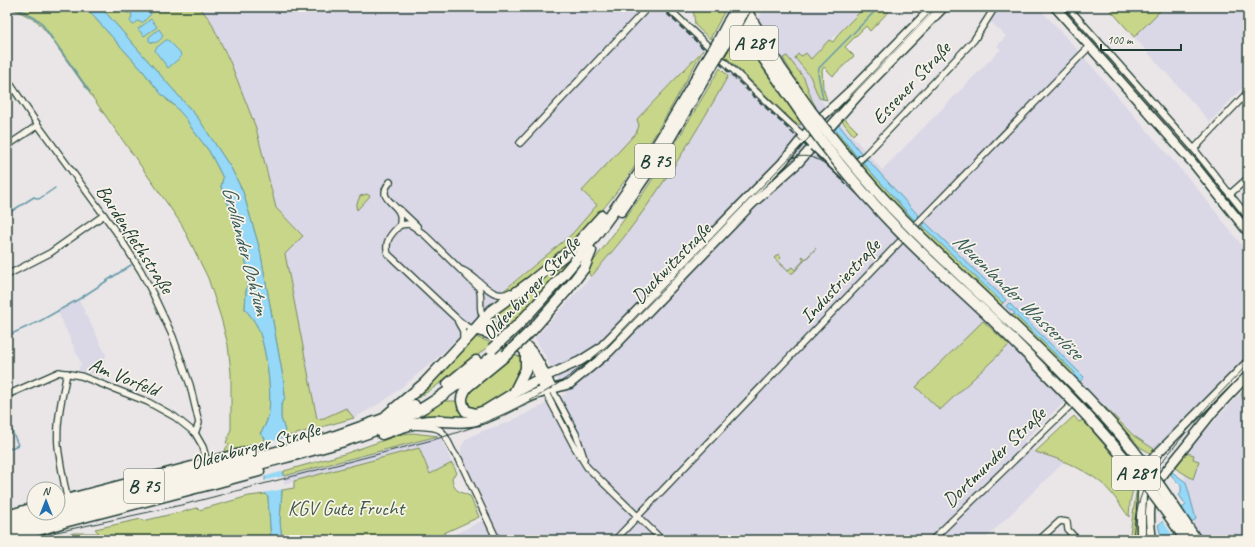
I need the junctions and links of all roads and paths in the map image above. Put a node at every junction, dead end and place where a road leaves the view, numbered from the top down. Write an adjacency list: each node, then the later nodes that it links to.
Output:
1 (648, 7): 19 (street)
2 (667, 7): 18 (street)
3 (734, 7): 16 (highway, A 281)
4 (737, 7): 11 (highway, Oldenburger Straße / B 75, bridge)
5 (745, 7): 11 (highway, Oldenburger Straße / B 75, bridge); 16 (highway, A 281)
6 (933, 7): 18 (main road, Duckwitzstraße)
7 (944, 7): 20 (main road, Duckwitzstraße)
8 (995, 7): 23 (street, Essener Straße)
9 (1055, 7): 12 (main road)
10 (1068, 7): 22 (street)
11 (731, 25): 13 (highway, Oldenburger Straße / B 75, bridge)
12 (1090, 46): 32 (street, Industriestraße); 33 (main road)
13 (709, 63): 28 (highway, Oldenburger Straße / B 75); 40 (highway, Oldenburger Straße / B 75)
14 (7, 79): 17 (street, Bardenflethstraße)
15 (1248, 92): 22 (street)
16 (807, 114): 80 (highway, A 281, bridge); 81 (highway, A 281, bridge)
17 (38, 125): 21 (street); 29 (street, Bardenflethstraße)
18 (804, 136): 20 (main road); 47 (main road, Duckwitzstraße)
19 (520, 143)
20 (812, 145): 23 (main road); 48 (main road, Duckwitzstraße)
21 (7, 146)
22 (1194, 149): 26 (street)
23 (844, 174): 32 (main road)
24 (1248, 178): 26 (street)
25 (390, 182): 27 (street)
26 (1230, 194): 30 (street)
27 (394, 205): 31 (street); 34 (street)
28 (617, 206): 37 (highway); 40 (highway, Oldenburger Straße / B 75)
29 (104, 215): 36 (street); 54 (street, Bardenflethstraße)
30 (1248, 217)
31 (400, 225): 34 (street); 38 (street)
32 (909, 232): 51 (main road); 66 (street, Industriestraße)
33 (1248, 232)
34 (425, 236): 35 (street)
35 (461, 270): 37 (street); 39 (street)
36 (7, 275)
37 (532, 281): 39 (highway)
38 (456, 318): 39 (street); 41 (street)
39 (480, 324): 41 (highway); 43 (main road); 47 (main road)
40 (525, 327): 42 (highway, bridge); 42 (highway, Oldenburger Straße / B 75, bridge)
41 (463, 343): 52 (highway)
42 (499, 352): 49 (highway); 52 (highway, Oldenburger Straße / B 75); 55 (highway, Oldenburger Straße / B 75)
43 (526, 354): 47 (main road); 49 (highway)
44 (1248, 362): 59 (main road)
45 (67, 373): 50 (street, Am Vorfeld); 54 (street, Am Vorfeld); 61 (street)
46 (1248, 375): 60 (main road)
47 (543, 378): 48 (main road); 49 (highway)
48 (549, 390): 53 (highway); 66 (street)
49 (514, 393)
50 (7, 395)
51 (1079, 398): 59 (main road); 75 (street, Dortmunder Straße)
52 (381, 420): 56 (highway, Oldenburger Straße / B 75)
53 (411, 424): 55 (highway); 72 (street)
54 (195, 433): 58 (street, Am Vorfeld)
55 (351, 439): 56 (highway, Oldenburger Straße / B 75)
56 (282, 453): 57 (highway, Oldenburger Straße / B 75)
57 (263, 459): 58 (highway); 62 (highway, Oldenburger Straße / B 75); 64 (highway, Oldenburger Straße / B 75); 71 (highway)
58 (207, 462): 61 (main road)
59 (1144, 475): 60 (main road); 78 (main road)
60 (1154, 488): 79 (main road)
61 (67, 498)
62 (66, 506)
63 (26, 509): 65 (main road)
64 (66, 510)
65 (7, 515)
66 (638, 516): 73 (street, Industriestraße); 74 (street)
67 (26, 519): 69 (highway, Oldenburger Straße / B 75)
68 (32, 521): 70 (highway, Oldenburger Straße / B 75)
69 (7, 523)
70 (7, 532)
71 (7, 540)
72 (497, 540)
73 (615, 540)
74 (662, 540)
75 (932, 540)
76 (1039, 540): 77 (street)
77 (1077, 540)
78 (1141, 540)
79 (1152, 540)
80 (1186, 540)
81 (1196, 540)

